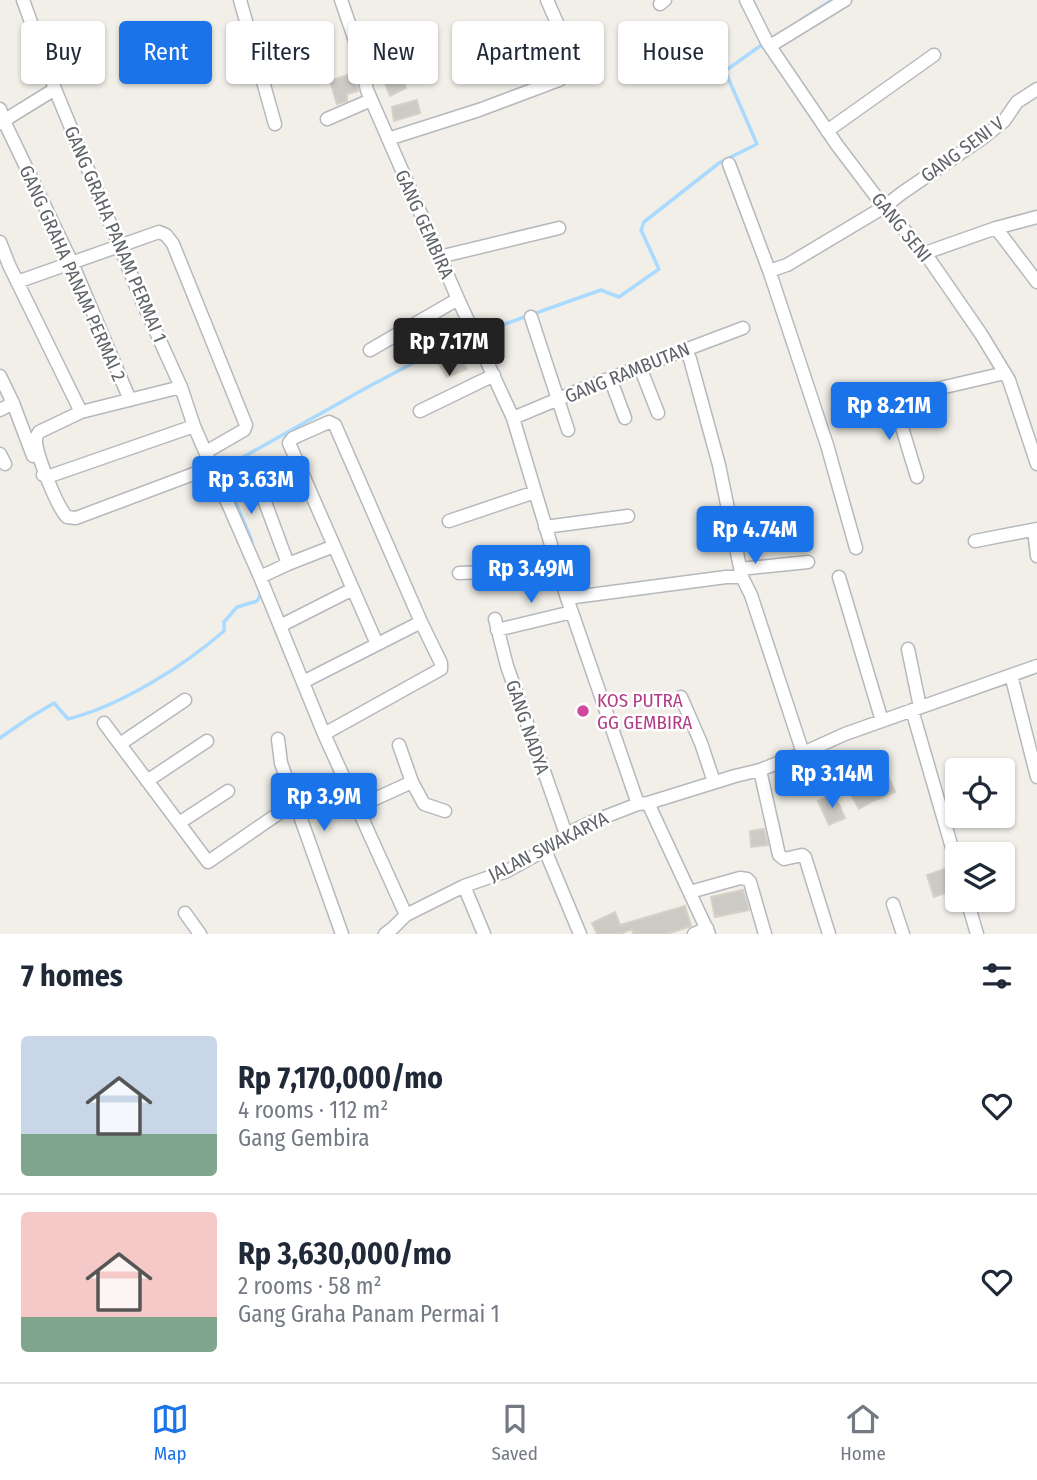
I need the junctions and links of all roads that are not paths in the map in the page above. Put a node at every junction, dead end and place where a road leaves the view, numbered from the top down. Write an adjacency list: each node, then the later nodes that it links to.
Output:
1 (23, 0): 11 (street, GANG GRAHA PANAM PERMAI 1)
2 (240, 0): 16 (street)
3 (341, 0): 7 (street, GANG GEMBIRA)
4 (547, 0): 18 (street)
5 (746, 0): 8 (street, GANG SENI)
6 (845, 0): 8 (street)
7 (348, 21)
8 (770, 46): 17 (street, GANG SENI)
9 (934, 55): 17 (street)
10 (366, 84): 13 (street, GANG GEMBIRA)
11 (55, 89): 14 (street); 25 (street, GANG GRAHA PANAM PERMAI 1)
12 (1037, 89): 20 (street, GANG SENI V)
13 (371, 100): 15 (street); 18 (street, GANG GEMBIRA)
14 (1, 118): 28 (street, GANG GRAHA PANAM PERMAI 2)
15 (327, 119)
16 (275, 124)
17 (827, 131): 20 (street, GANG SENI)
18 (388, 139): 27 (street, GANG GEMBIRA)
19 (729, 164): 29 (street)
20 (884, 207): 26 (street, GANG SENI); 29 (street, GANG SENI V)
21 (1037, 217): 23 (street)
22 (559, 228): 27 (street)
23 (996, 228): 26 (street); 31 (street)
24 (0, 242): 30 (street)
25 (120, 246): 28 (street); 42 (street, GANG GRAHA PANAM PERMAI 1); 56 (street)
26 (925, 253): 38 (street, GANG SENI)
27 (439, 257): 32 (street, GANG GEMBIRA)
28 (72, 263): 30 (street); 45 (street, GANG GRAHA PANAM PERMAI 2)
29 (770, 273): 69 (street)
30 (17, 282): 50 (street)
31 (1037, 282)
32 (458, 299): 36 (street); 39 (street, GANG GEMBIRA)
33 (531, 317): 44 (street)
34 (743, 328): 35 (street, GANG RAMBUTAN)
35 (685, 349): 37 (street, GANG RAMBUTAN); 75 (street)
36 (370, 350)
37 (640, 367): 41 (street, GANG RAMBUTAN); 51 (street)
38 (1005, 373): 43 (street); 57 (street, GANG SENI)
39 (494, 375): 49 (street); 52 (street, GANG GEMBIRA)
40 (0, 376): 46 (street)
41 (610, 378): 44 (street, GANG RAMBUTAN); 53 (street)
42 (181, 387): 45 (street); 54 (street, GANG GRAHA PANAM PERMAI 1)
43 (893, 398): 47 (street); 61 (street)
44 (559, 399): 52 (street, GANG RAMBUTAN); 55 (street)
45 (130, 400): 50 (street)
46 (13, 403): 48 (street); 60 (street)
47 (862, 403)
48 (0, 410)
49 (420, 411)
50 (81, 412): 60 (street)
51 (658, 413)
52 (513, 418): 62 (street, GANG GEMBIRA)
53 (625, 418)
54 (194, 426): 56 (street, GANG GRAHA PANAM PERMAI 1); 60 (street)
55 (568, 430)
56 (206, 452): 58 (street, GANG GRAHA PANAM PERMAI 1)
57 (1037, 464)
58 (212, 467): 60 (street); 77 (street, GANG GRAHA PANAM PERMAI 1)
59 (252, 467): 73 (street)
60 (47, 477)
61 (917, 477)
62 (535, 492): 64 (street); 65 (street, GANG GEMBIRA)
63 (628, 516): 65 (street)
64 (449, 521)
65 (545, 527): 71 (street, GANG GEMBIRA)
66 (1036, 529): 67 (street); 70 (street)
67 (975, 541)
68 (334, 546): 73 (street); 78 (street); 81 (street)
69 (856, 548)
70 (1037, 556)
71 (555, 559): 74 (street); 79 (street, GANG GEMBIRA)
72 (808, 562): 75 (street)
73 (288, 564): 77 (street)
74 (459, 573)
75 (741, 573): 79 (street); 98 (street)
76 (839, 577): 91 (street)
77 (260, 578): 82 (street, GANG GRAHA PANAM PERMAI 1)
78 (353, 589): 82 (street); 83 (street)
79 (567, 598): 80 (street, GANG GEMBIRA)
80 (572, 612): 106 (street, GANG GEMBIRA); 110 (street, GANG NADYA)
81 (421, 622): 83 (street); 93 (street)
82 (280, 626): 87 (street, GANG GRAHA PANAM PERMAI 1)
83 (377, 644): 87 (street)
84 (908, 649): 90 (street)
85 (1037, 666): 86 (street, JALAN SWAKARYA)
86 (1011, 675): 90 (street, JALAN SWAKARYA); 100 (street)
87 (303, 682): 93 (street, GANG GRAHA PANAM PERMAI 1)
88 (681, 698): 103 (street)
89 (185, 700): 96 (street)
90 (916, 708): 91 (street, JALAN SWAKARYA); 111 (street)
91 (881, 721): 98 (street, JALAN SWAKARYA)
92 (104, 723): 96 (street)
93 (324, 734): 107 (street, GANG GRAHA PANAM PERMAI 1)
94 (278, 739): 105 (street)
95 (207, 741): 101 (street)
96 (120, 744): 101 (street)
97 (399, 745): 102 (street)
98 (803, 753): 99 (street, JALAN SWAKARYA)
99 (760, 770): 103 (street, JALAN SWAKARYA); 127 (street)
100 (1037, 777)
101 (147, 781): 109 (street)
102 (412, 782): 107 (street); 108 (street)
103 (714, 782): 106 (street, JALAN SWAKARYA)
104 (228, 791): 109 (street)
105 (295, 802): 109 (street); 122 (street)
106 (643, 803): 110 (street, JALAN SWAKARYA); 114 (street, GANG GEMBIRA)
107 (357, 807): 118 (street, GANG GRAHA PANAM PERMAI 1)
108 (445, 811)
109 (179, 823)
110 (566, 834): 112 (street, JALAN SWAKARYA)
111 (951, 842)
112 (545, 850): 113 (street, JALAN SWAKARYA); 124 (street)
113 (464, 886): 118 (street, JALAN SWAKARYA); 123 (street)
114 (690, 892): 119 (street, GANG GEMBIRA); 126 (street)
115 (893, 904): 128 (street)
116 (971, 912): 129 (street)
117 (185, 913): 121 (street)
118 (406, 915): 120 (street, JALAN SWAKARYA)
119 (708, 931): 125 (street)
120 (391, 932)
121 (200, 934)
122 (342, 934)
123 (484, 934)
124 (580, 934)
125 (694, 934)
126 (765, 934)
127 (830, 934)
128 (902, 934)
129 (977, 934)

